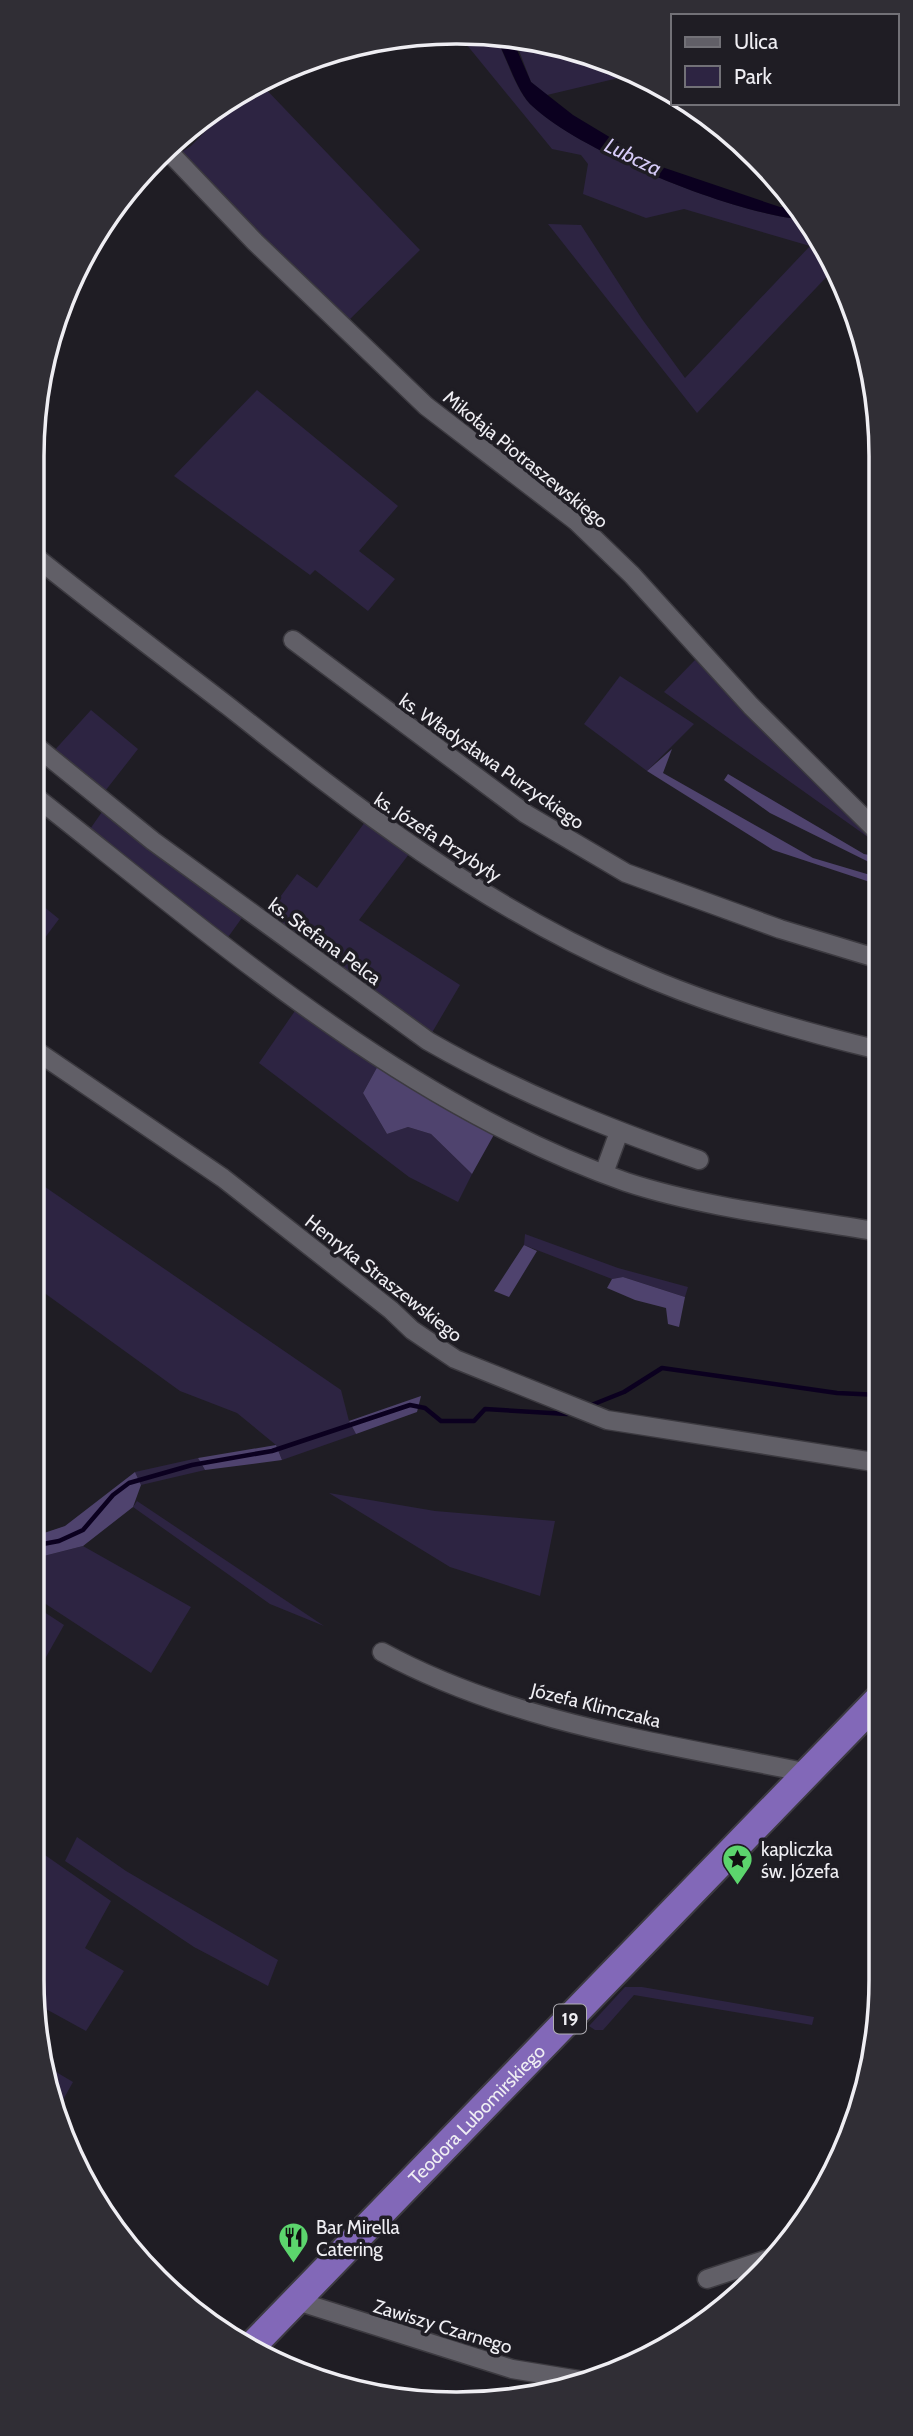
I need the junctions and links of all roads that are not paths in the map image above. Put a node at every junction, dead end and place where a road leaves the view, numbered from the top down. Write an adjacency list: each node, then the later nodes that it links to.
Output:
1 (173, 157): 6 (street, Mikołaja Piotraszewskiego)
2 (44, 563): 8 (street, ks. Józefa Przybyły)
3 (293, 640): 7 (street, ks. Władysława Purzyckiego)
4 (44, 753): 10 (street, ks. Stefana Pelca)
5 (44, 803): 12 (street)
6 (869, 823)
7 (869, 956)
8 (869, 1047)
9 (44, 1056): 14 (street, Henryka Straszewskiego)
10 (618, 1132): 11 (street, ks. Stefana Pelca); 12 (street)
11 (699, 1160)
12 (604, 1173): 13 (street)
13 (869, 1230)
14 (869, 1460)
15 (382, 1652): 17 (street, Józefa Klimczaka)
16 (869, 1710): 17 (highway, Teodora Lubomirskiego / 19)
17 (808, 1773): 20 (highway, Teodora Lubomirskiego / 19)
18 (756, 2263): 19 (street)
19 (707, 2279)
20 (297, 2301): 21 (highway, Teodora Lubomirskiego / 19); 22 (street, Zawiszy Czarnego)
21 (257, 2341)
22 (564, 2378)

